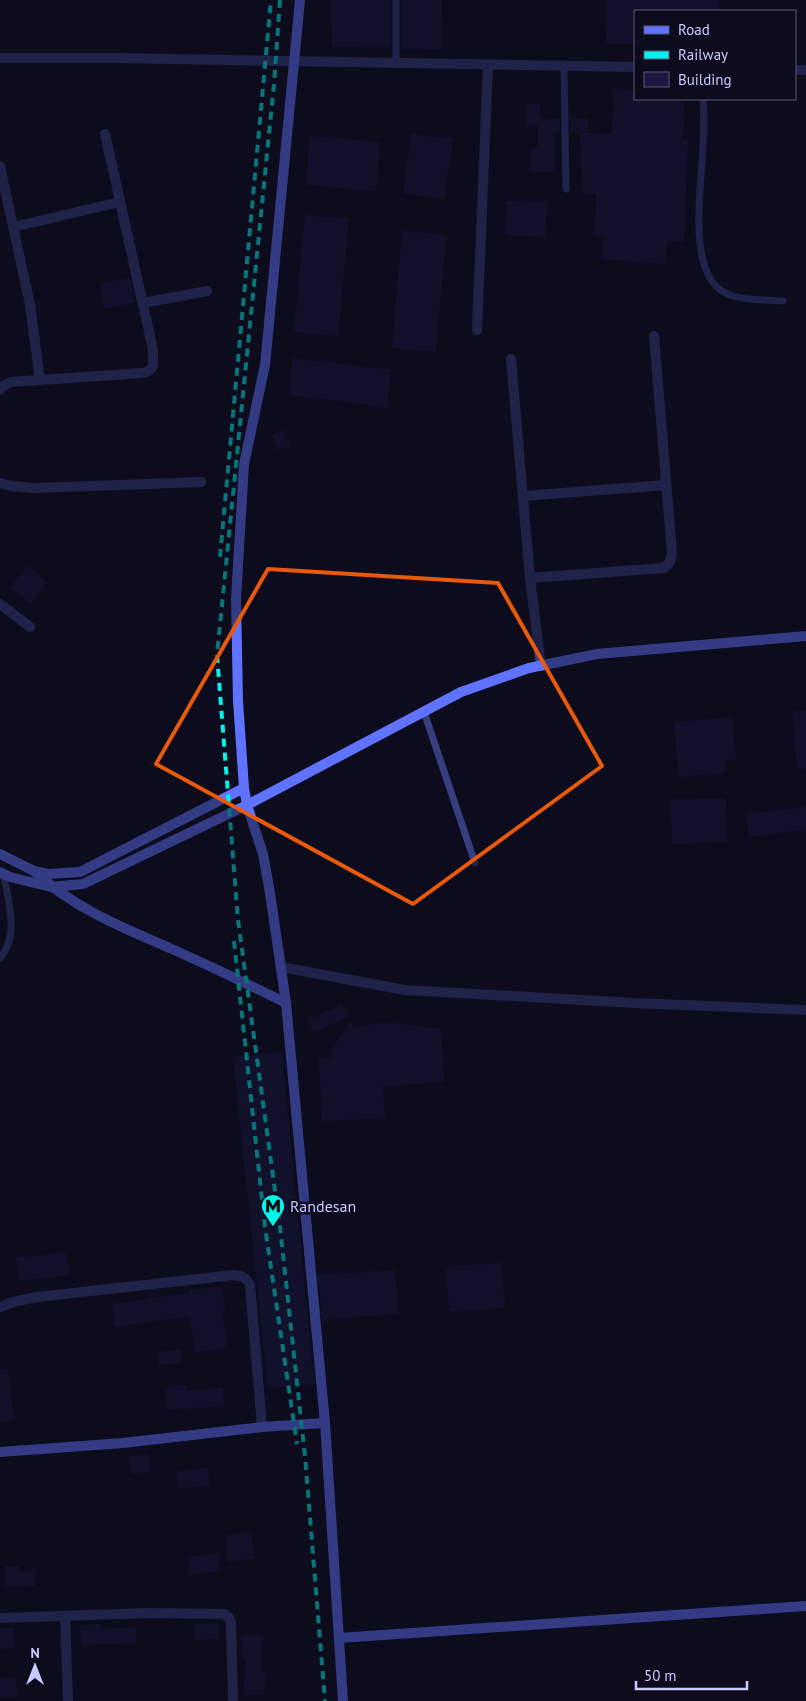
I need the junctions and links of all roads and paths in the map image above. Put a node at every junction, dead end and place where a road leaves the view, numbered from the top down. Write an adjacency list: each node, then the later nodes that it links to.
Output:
1 (300, 0): 4 (street)
2 (396, 0): 5 (lane)
3 (0, 58): 4 (street)
4 (294, 62): 5 (street); 33 (street)
5 (396, 64): 6 (street)
6 (488, 65): 7 (street); 18 (street)
7 (564, 66): 8 (street); 12 (lane)
8 (634, 67)
9 (703, 100): 16 (lane)
10 (105, 134): 13 (street)
11 (0, 166): 14 (street)
12 (566, 189)
13 (120, 202): 14 (street); 17 (street)
14 (13, 227): 21 (street)
15 (207, 291): 17 (street)
16 (784, 300)
17 (143, 303): 21 (street)
18 (477, 330)
19 (654, 336): 25 (street)
20 (511, 359): 26 (street)
21 (40, 380): 22 (street)
22 (0, 390)
23 (201, 482): 24 (street)
24 (0, 483)
25 (666, 485): 26 (street); 27 (street)
26 (523, 496): 27 (street)
27 (530, 578): 31 (street)
28 (0, 604): 29 (street)
29 (30, 627)
30 (806, 636): 31 (street)
31 (541, 666): 32 (street)
32 (424, 712): 34 (street); 36 (lane)
33 (244, 788): 34 (street); 37 (street)
34 (247, 805): 39 (street); 41 (street)
35 (0, 854): 37 (street)
36 (475, 863)
37 (34, 871): 39 (street)
38 (1, 872): 39 (street); 40 (lane)
39 (51, 887): 42 (street)
40 (0, 958)
41 (281, 967): 42 (street); 43 (street)
42 (286, 1003): 45 (street)
43 (806, 1010)
44 (0, 1307): 46 (street)
45 (325, 1423): 46 (street); 51 (street)
46 (262, 1426): 47 (street)
47 (0, 1452)
48 (806, 1606): 51 (street)
49 (65, 1616): 50 (street); 52 (street); 53 (street)
50 (0, 1618)
51 (339, 1638): 54 (street)
52 (68, 1701)
53 (233, 1701)
54 (343, 1701)

